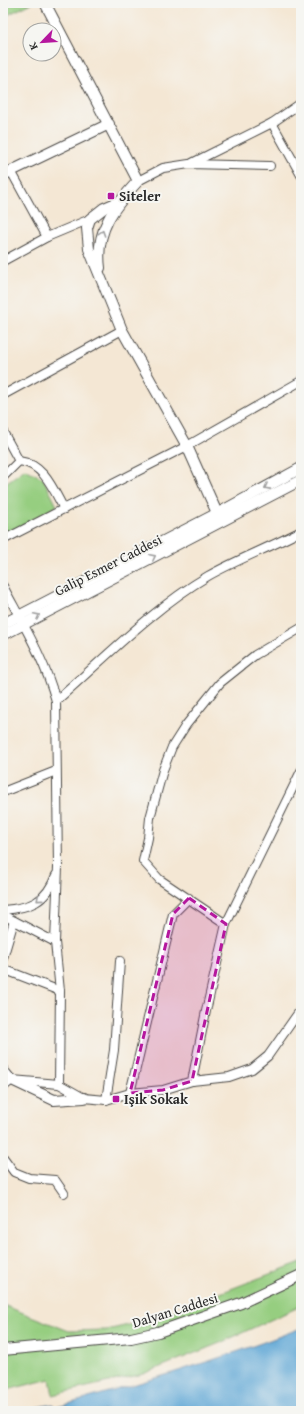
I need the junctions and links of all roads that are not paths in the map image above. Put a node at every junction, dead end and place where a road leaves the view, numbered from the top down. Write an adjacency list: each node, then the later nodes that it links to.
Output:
1 (45, 3): 4 (street)
2 (301, 102): 3 (street)
3 (272, 123): 5 (street); 8 (street)
4 (108, 124): 7 (street); 9 (street)
5 (189, 164): 6 (street); 9 (street)
6 (270, 166)
7 (7, 173): 12 (street)
8 (301, 175)
9 (138, 181): 10 (street)
10 (118, 202): 11 (street); 14 (street, one-way to 10)
11 (90, 219): 12 (street); 14 (street)
12 (47, 237): 13 (street)
13 (3, 261)
14 (103, 285): 15 (street)
15 (122, 330): 17 (street); 19 (street)
16 (301, 381): 19 (street)
17 (3, 395)
18 (3, 432): 20 (street)
19 (187, 446): 24 (street); 25 (street)
20 (19, 461): 22 (street); 24 (street)
21 (301, 468): 25 (street, one-way to 25)
22 (3, 477)
23 (301, 480): 25 (street, Galip Esmer Caddesi)
24 (64, 510): 27 (street)
25 (219, 516): 29 (street, Galip Esmer Caddesi)
26 (301, 531): 33 (street)
27 (3, 540)
28 (3, 586): 29 (street)
29 (20, 620): 30 (street); 32 (street, Galip Esmer Caddesi); 33 (street)
30 (3, 624)
31 (301, 628): 38 (street)
32 (3, 635)
33 (56, 701): 34 (street)
34 (56, 771): 36 (street); 37 (street)
35 (301, 771): 42 (street)
36 (3, 792)
37 (58, 867): 39 (street, one-way to 39); 43 (street)
38 (189, 898): 42 (street); 54 (street)
39 (3, 910)
40 (3, 915): 41 (street)
41 (14, 921): 43 (street); 44 (street)
42 (226, 924): 51 (street)
43 (55, 942): 47 (street)
44 (3, 958)
45 (120, 961): 56 (street)
46 (3, 970): 47 (street)
47 (60, 991): 52 (street)
48 (301, 1009): 51 (street)
49 (3, 1069): 50 (street)
50 (12, 1080): 52 (street); 53 (street); 55 (street)
51 (192, 1081): 54 (street)
52 (59, 1084): 55 (street)
53 (3, 1087)
54 (130, 1093): 56 (street)
55 (84, 1098): 56 (street)
56 (106, 1100)
57 (3, 1157): 58 (street)
58 (64, 1193)
59 (301, 1275): 60 (street, Dalyan Caddesi)
60 (3, 1350)

